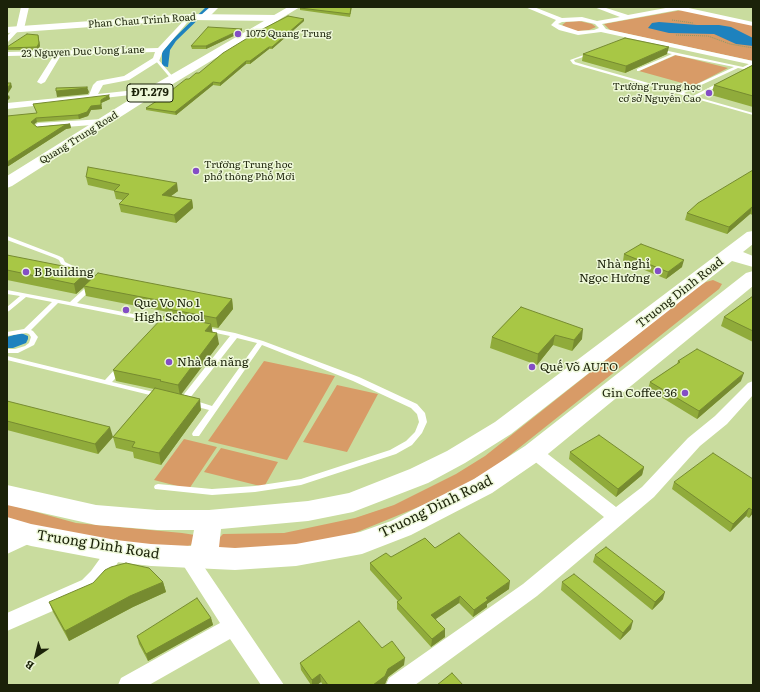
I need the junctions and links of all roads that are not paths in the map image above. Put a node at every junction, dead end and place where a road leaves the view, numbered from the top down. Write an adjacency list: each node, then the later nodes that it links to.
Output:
1 (25, 7): 14 (street)
2 (215, 7): 8 (street)
3 (295, 7): 10 (main road, Quang Trung Road / ĐT.279)
4 (528, 7): 11 (street)
5 (597, 7): 9 (street)
6 (678, 7): 9 (street); 13 (street)
7 (189, 17): 8 (main road, Phan Chau Trinh Road); 14 (main road, Phan Chau Trinh Road); 18 (street)
8 (204, 17): 10 (main road, Phan Chau Trinh Road)
9 (626, 17): 12 (street)
10 (277, 18): 31 (main road, Quang Trung Road / ĐT.279)
11 (562, 20): 12 (street); 15 (street)
12 (597, 22): 15 (street)
13 (753, 24)
14 (14, 30): 16 (street)
15 (600, 30): 24 (street)
16 (7, 41)
17 (652, 48): 22 (lane)
18 (160, 50): 20 (street, 23 Nguyen Duc Uong Lane); 23 (street)
19 (598, 50): 39 (lane)
20 (59, 52): 21 (street, 23 Nguyen Duc Uong Lane); 34 (street)
21 (7, 54)
22 (674, 54): 25 (lane); 26 (lane)
23 (156, 59): 31 (lane); 41 (street)
24 (753, 63): 27 (lane)
25 (737, 67): 27 (lane); 29 (lane)
26 (638, 70)
27 (744, 70): 28 (lane)
28 (753, 70)
29 (723, 74): 30 (lane); 32 (lane)
30 (734, 76)
31 (173, 79): 37 (main road, Quang Trung Road / ĐT.279)
32 (712, 79): 33 (lane); 35 (lane)
33 (707, 81): 35 (lane); 36 (lane)
34 (41, 82)
35 (718, 84): 38 (lane)
36 (694, 87): 38 (lane); 39 (lane)
37 (154, 90): 41 (street); 44 (main road, Quang Trung Road / ĐT.279)
38 (706, 91): 40 (lane)
39 (682, 93): 40 (lane)
40 (694, 97): 43 (lane)
41 (88, 100): 42 (street)
42 (7, 106)
43 (753, 114)
44 (103, 122): 45 (street); 46 (main road, Quang Trung Road / ĐT.279)
45 (38, 126)
46 (7, 183)
47 (753, 236): 49 (main road, Truong Dinh Road)
48 (7, 238): 54 (lane)
49 (730, 254): 50 (main road); 76 (main road, Truong Dinh Road)
50 (751, 277): 72 (main road, Truong Dinh Road)
51 (7, 292): 52 (lane)
52 (25, 295): 53 (lane); 55 (lane)
53 (56, 302): 54 (lane); 59 (lane)
54 (72, 304): 56 (lane)
55 (7, 310)
56 (164, 322): 57 (lane); 60 (lane)
57 (172, 323)
58 (196, 328): 62 (lane)
59 (26, 331): 61 (lane); 64 (lane)
60 (154, 333)
61 (7, 334)
62 (235, 335): 63 (lane); 69 (lane)
63 (261, 342): 70 (lane); 73 (lane)
64 (7, 351)
65 (7, 358): 67 (lane)
66 (128, 360): 67 (lane)
67 (107, 383): 69 (lane)
68 (753, 386): 75 (street)
69 (175, 399): 70 (lane)
70 (214, 409): 71 (lane)
71 (196, 434)
72 (534, 452): 75 (street); 81 (main road, Truong Dinh Road)
73 (158, 487)
74 (7, 495): 76 (main road, Truong Dinh Road)
75 (616, 518): 86 (street)
76 (209, 520): 81 (main road)
77 (7, 528): 78 (main road, Truong Dinh Road)
78 (31, 535): 79 (street); 80 (main road, Truong Dinh Road)
79 (7, 547)
80 (116, 551): 81 (main road, Truong Dinh Road); 82 (street)
81 (195, 557): 83 (street)
82 (7, 622)
83 (234, 626): 84 (street); 85 (street)
84 (129, 685)
85 (273, 685)
86 (397, 685)

